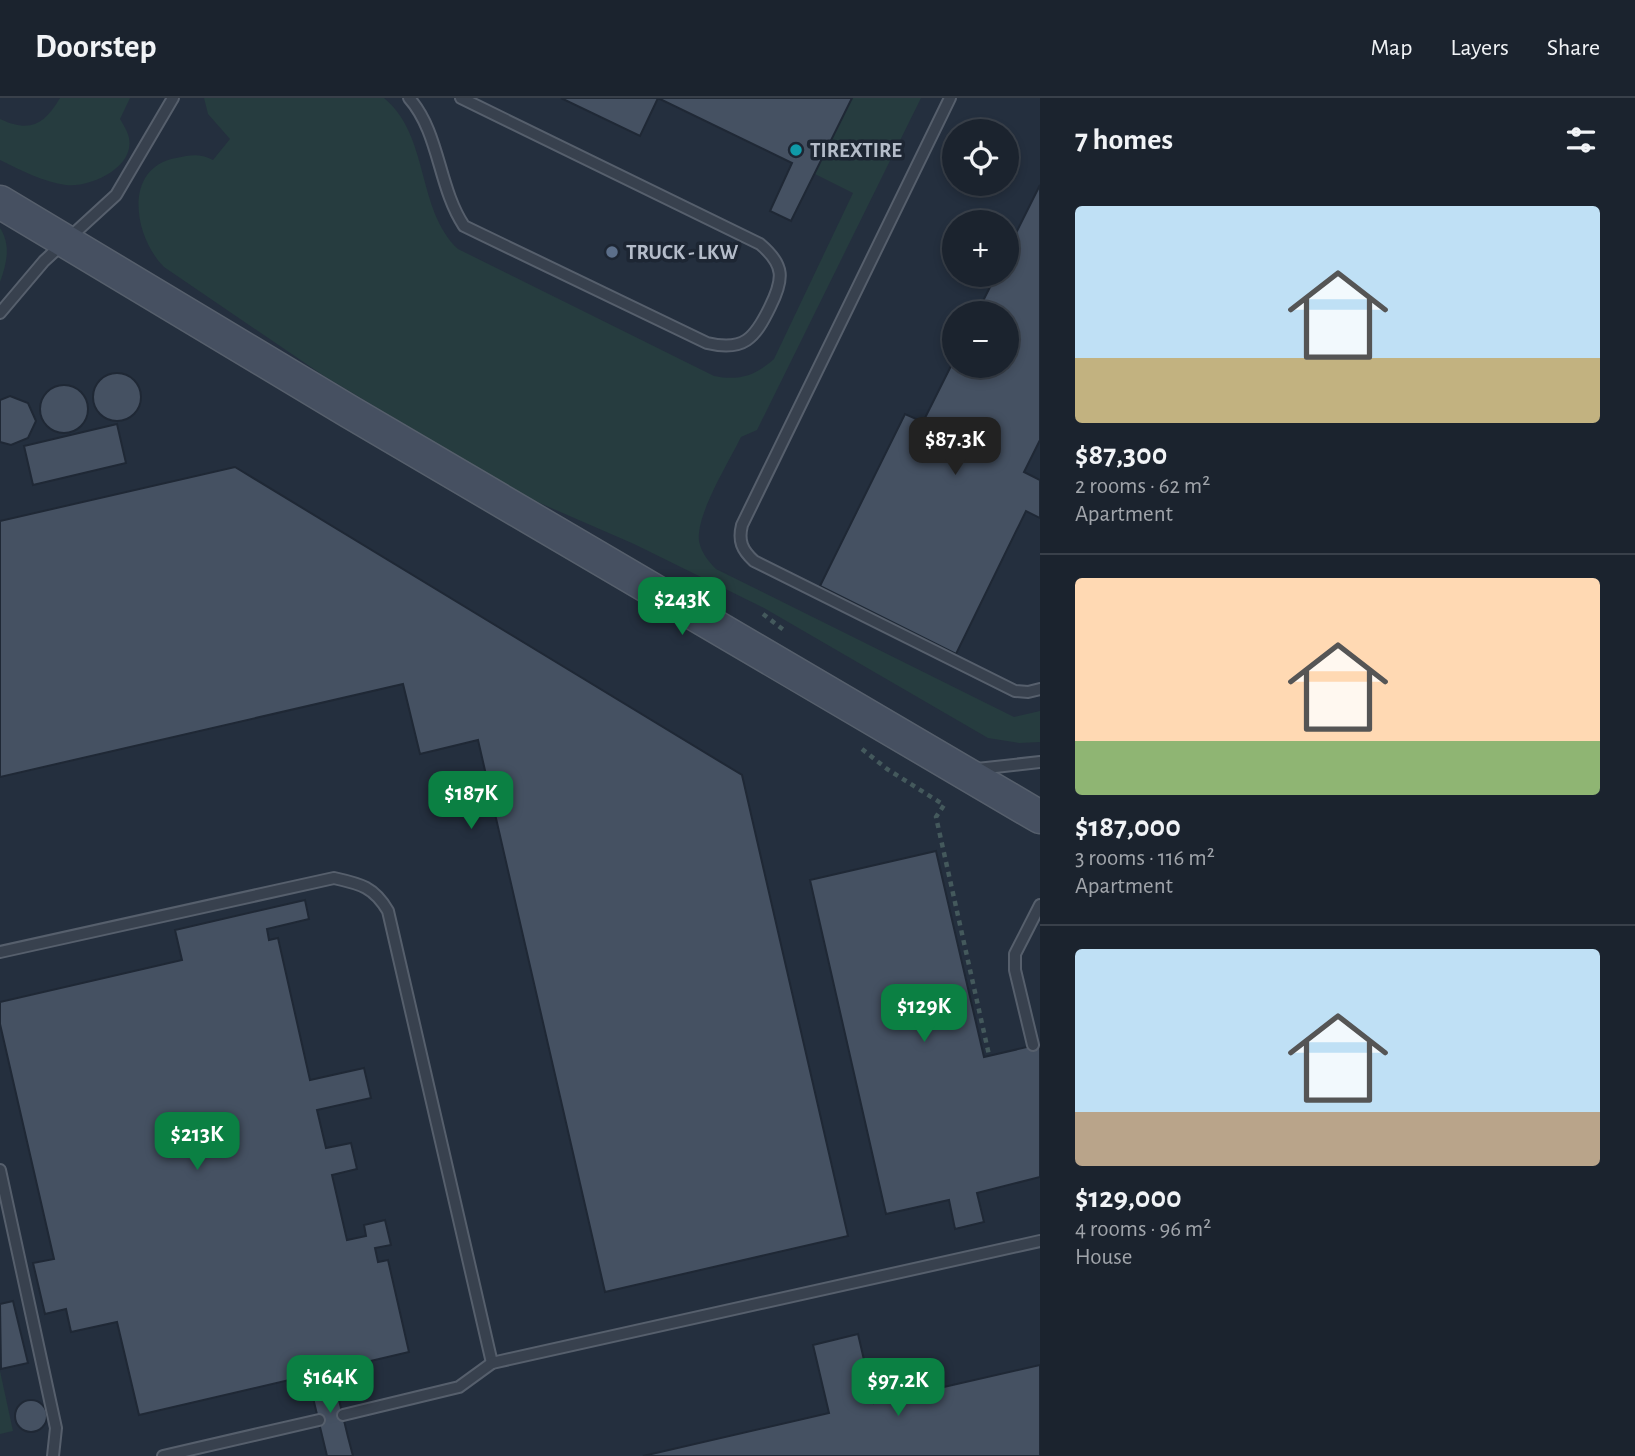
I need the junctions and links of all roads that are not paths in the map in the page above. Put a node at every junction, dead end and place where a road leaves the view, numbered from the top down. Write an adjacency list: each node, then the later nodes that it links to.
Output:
1 (173, 98): 6 (lane)
2 (409, 98): 3 (lane)
3 (461, 98)
4 (950, 98): 8 (lane)
5 (0, 201): 6 (main road)
6 (66, 242): 7 (lane); 10 (main road)
7 (0, 313)
8 (1040, 689)
9 (1040, 762): 10 (lane)
10 (957, 768): 11 (main road)
11 (1040, 817)
12 (1040, 905): 14 (lane)
13 (0, 951): 17 (lane)
14 (1033, 1045)
15 (0, 1170): 20 (lane)
16 (1040, 1241): 17 (lane)
17 (492, 1363): 18 (lane)
18 (343, 1415)
19 (319, 1420): 21 (lane)
20 (53, 1456)
21 (163, 1456)

